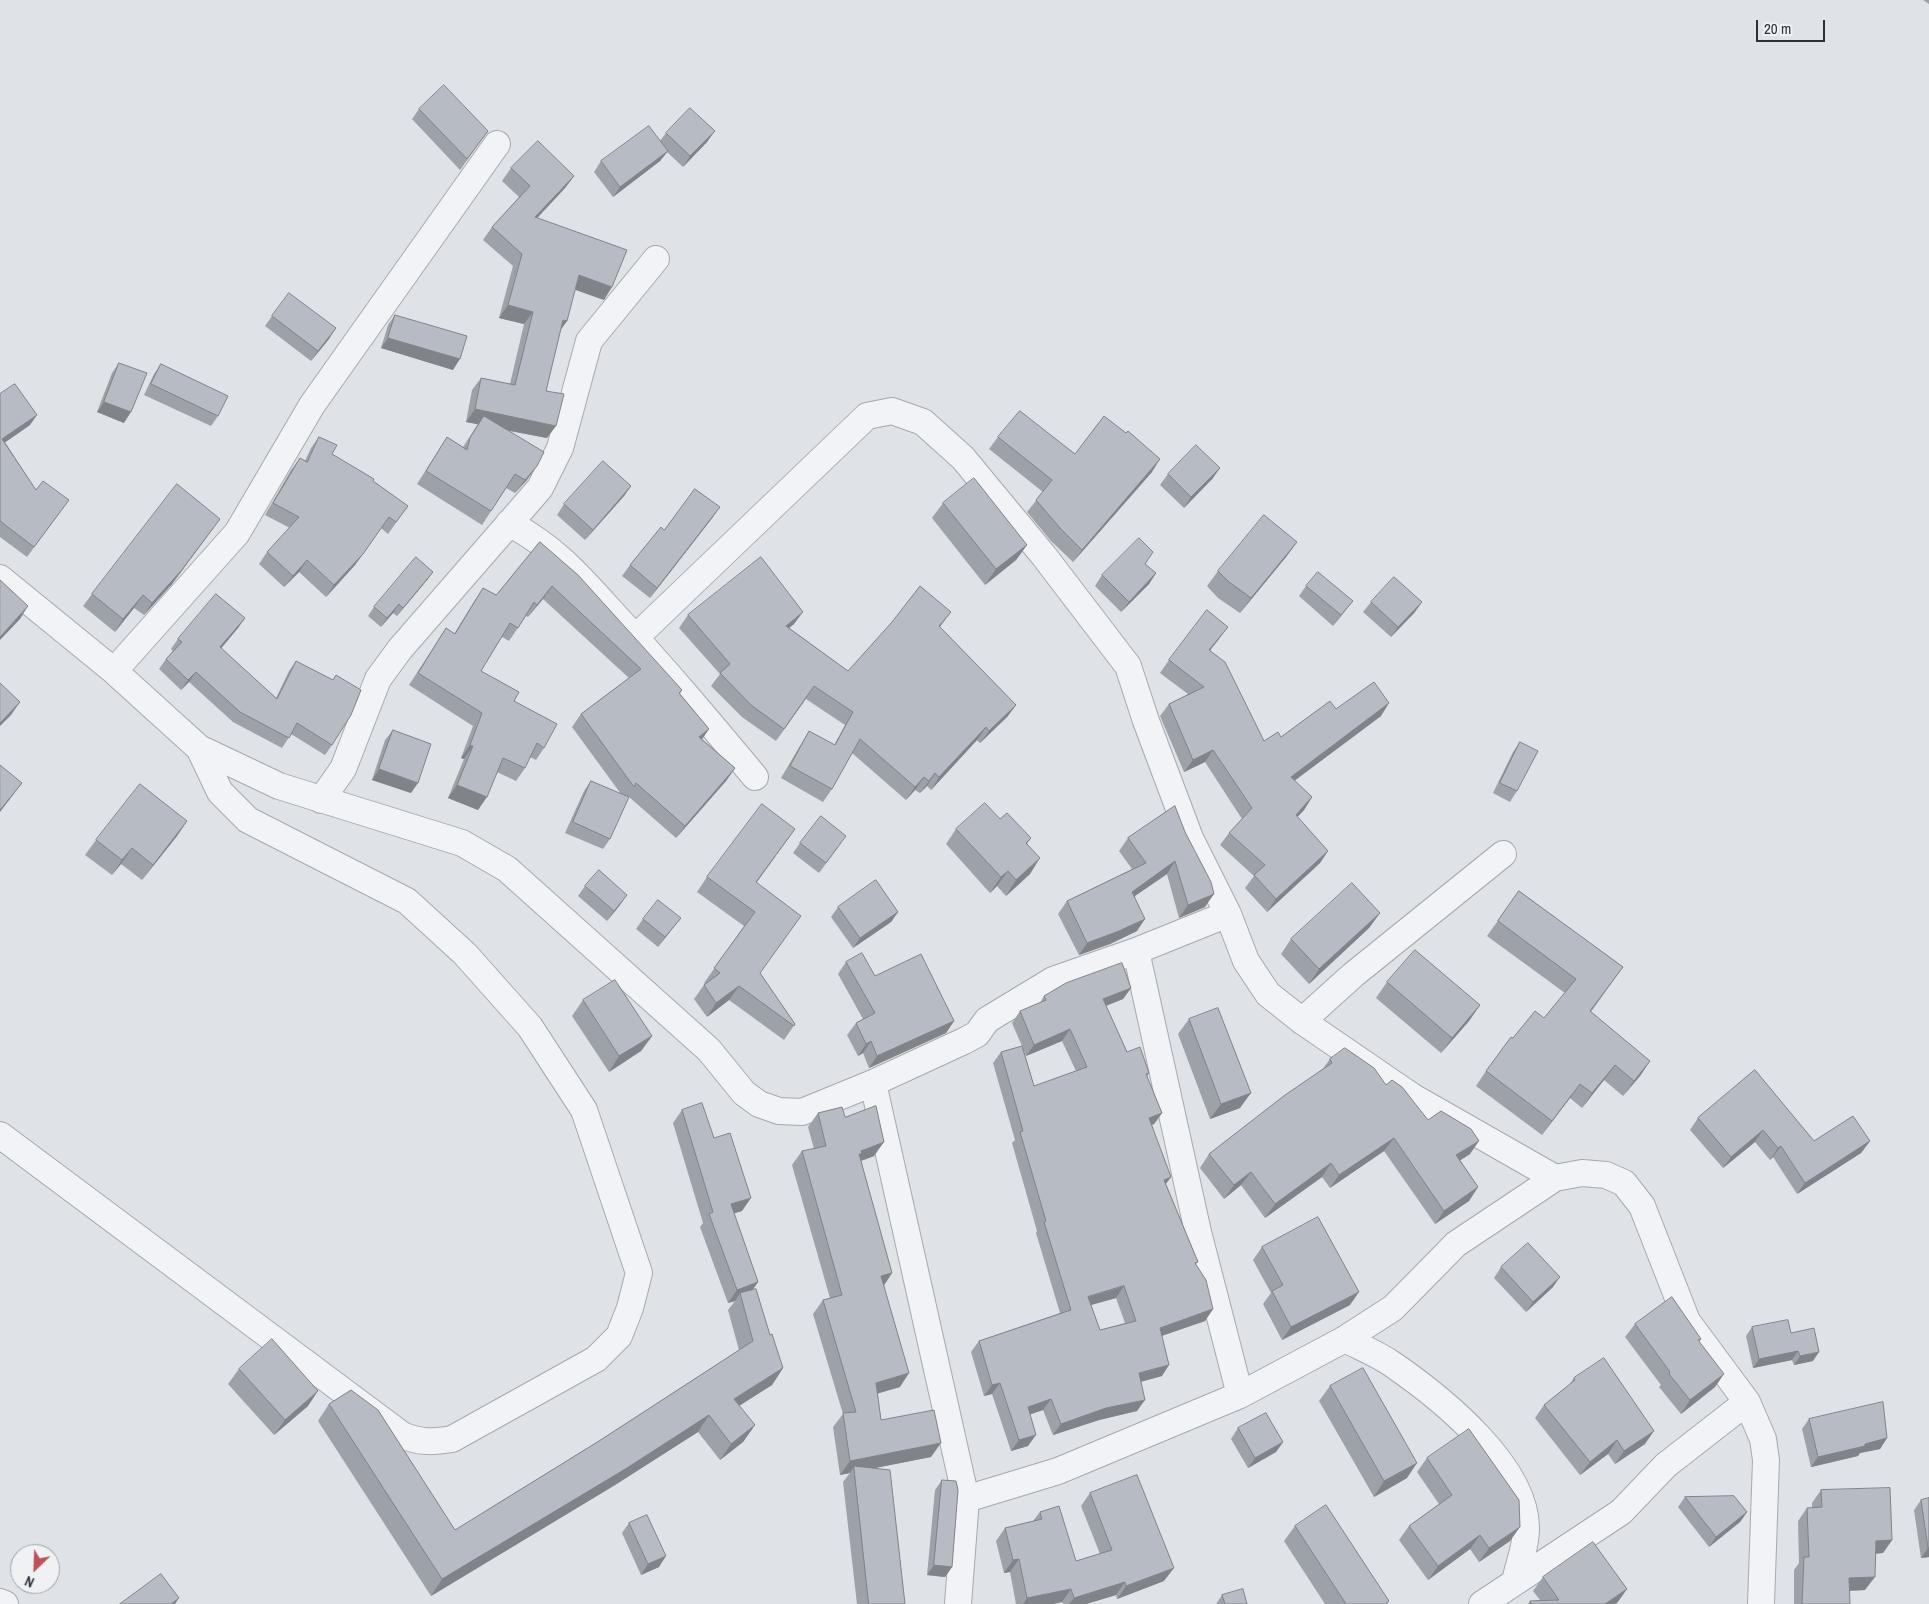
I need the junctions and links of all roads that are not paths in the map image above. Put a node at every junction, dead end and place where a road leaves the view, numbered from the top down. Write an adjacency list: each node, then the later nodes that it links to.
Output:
1 (497, 144): 6 (street)
2 (656, 259): 3 (street)
3 (509, 522): 5 (street); 9 (street)
4 (0, 578): 6 (street)
5 (636, 637): 8 (street); 11 (street)
6 (114, 671): 7 (street)
7 (199, 748): 9 (street); 15 (street)
8 (755, 777)
9 (321, 800): 14 (street)
10 (1503, 854): 13 (street)
11 (1228, 914): 12 (street); 13 (street)
12 (1136, 951): 14 (street); 18 (street)
13 (1302, 1021): 16 (street)
14 (873, 1083): 20 (street)
15 (0, 1134)
16 (1555, 1178): 17 (street); 19 (street)
17 (1345, 1338): 18 (street); 21 (street)
18 (1240, 1395): 20 (street)
19 (1747, 1402): 21 (street); 25 (street)
20 (966, 1499): 24 (street)
21 (1500, 1596)
22 (0, 1602): 23 (street)
23 (5, 1604)
24 (958, 1604)
25 (1761, 1604)

